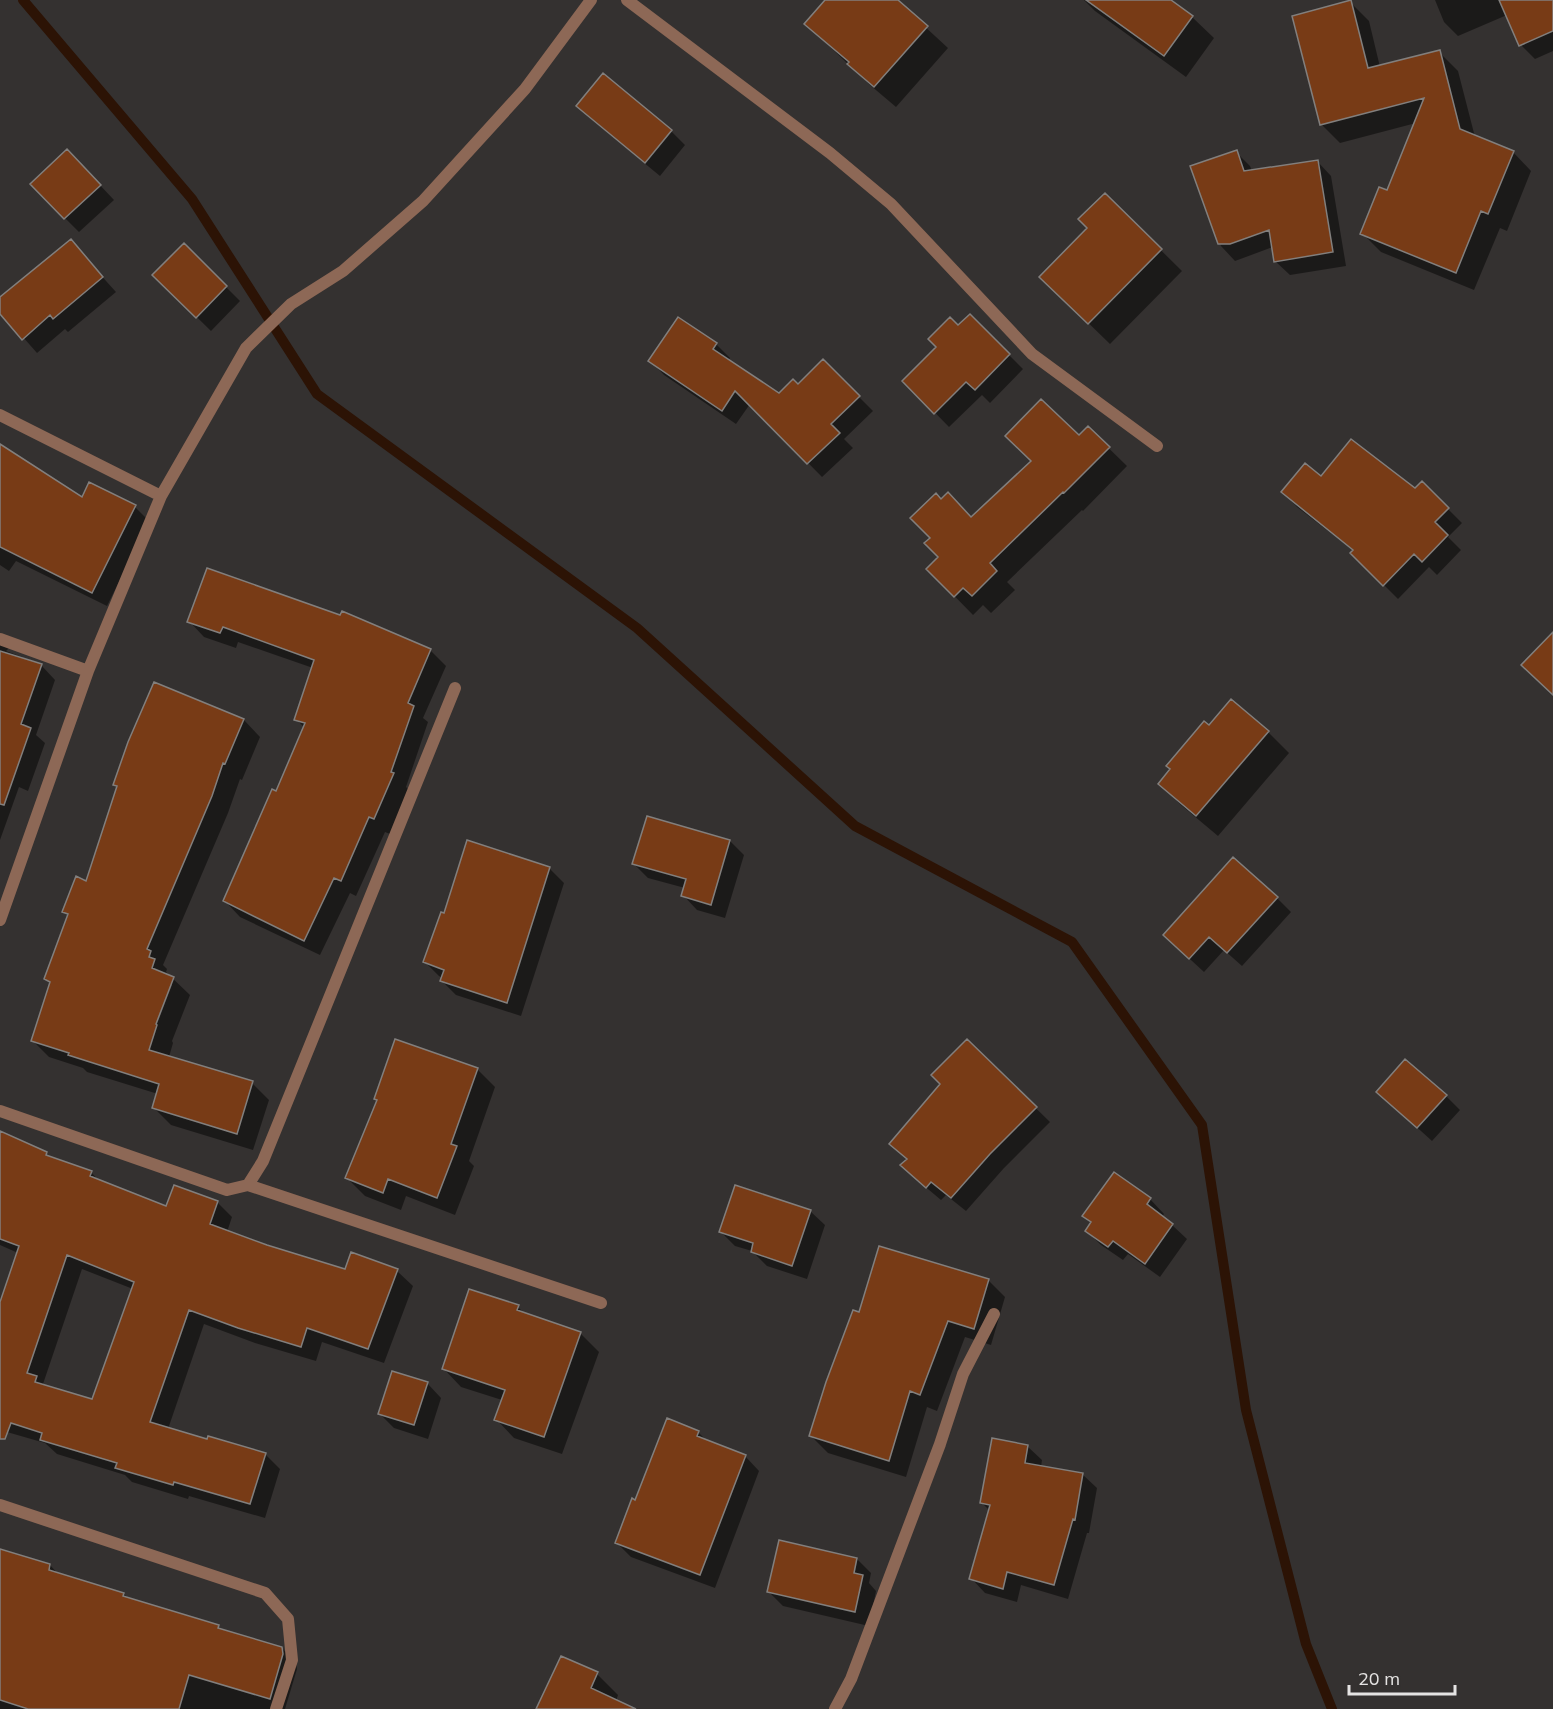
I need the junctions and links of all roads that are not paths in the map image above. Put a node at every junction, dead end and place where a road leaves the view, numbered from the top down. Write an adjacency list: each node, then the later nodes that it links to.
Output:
1 (591, 0): 5 (street)
2 (627, 0): 4 (street)
3 (0, 415): 5 (street)
4 (1157, 446)
5 (161, 496): 7 (street)
6 (0, 639): 7 (street)
7 (88, 671): 9 (street)
8 (455, 688): 11 (street)
9 (0, 920)
10 (0, 1111): 11 (street)
11 (248, 1185): 12 (street)
12 (601, 1303)
13 (994, 1314): 16 (street)
14 (0, 1505): 15 (street)
15 (276, 1709)
16 (835, 1709)

